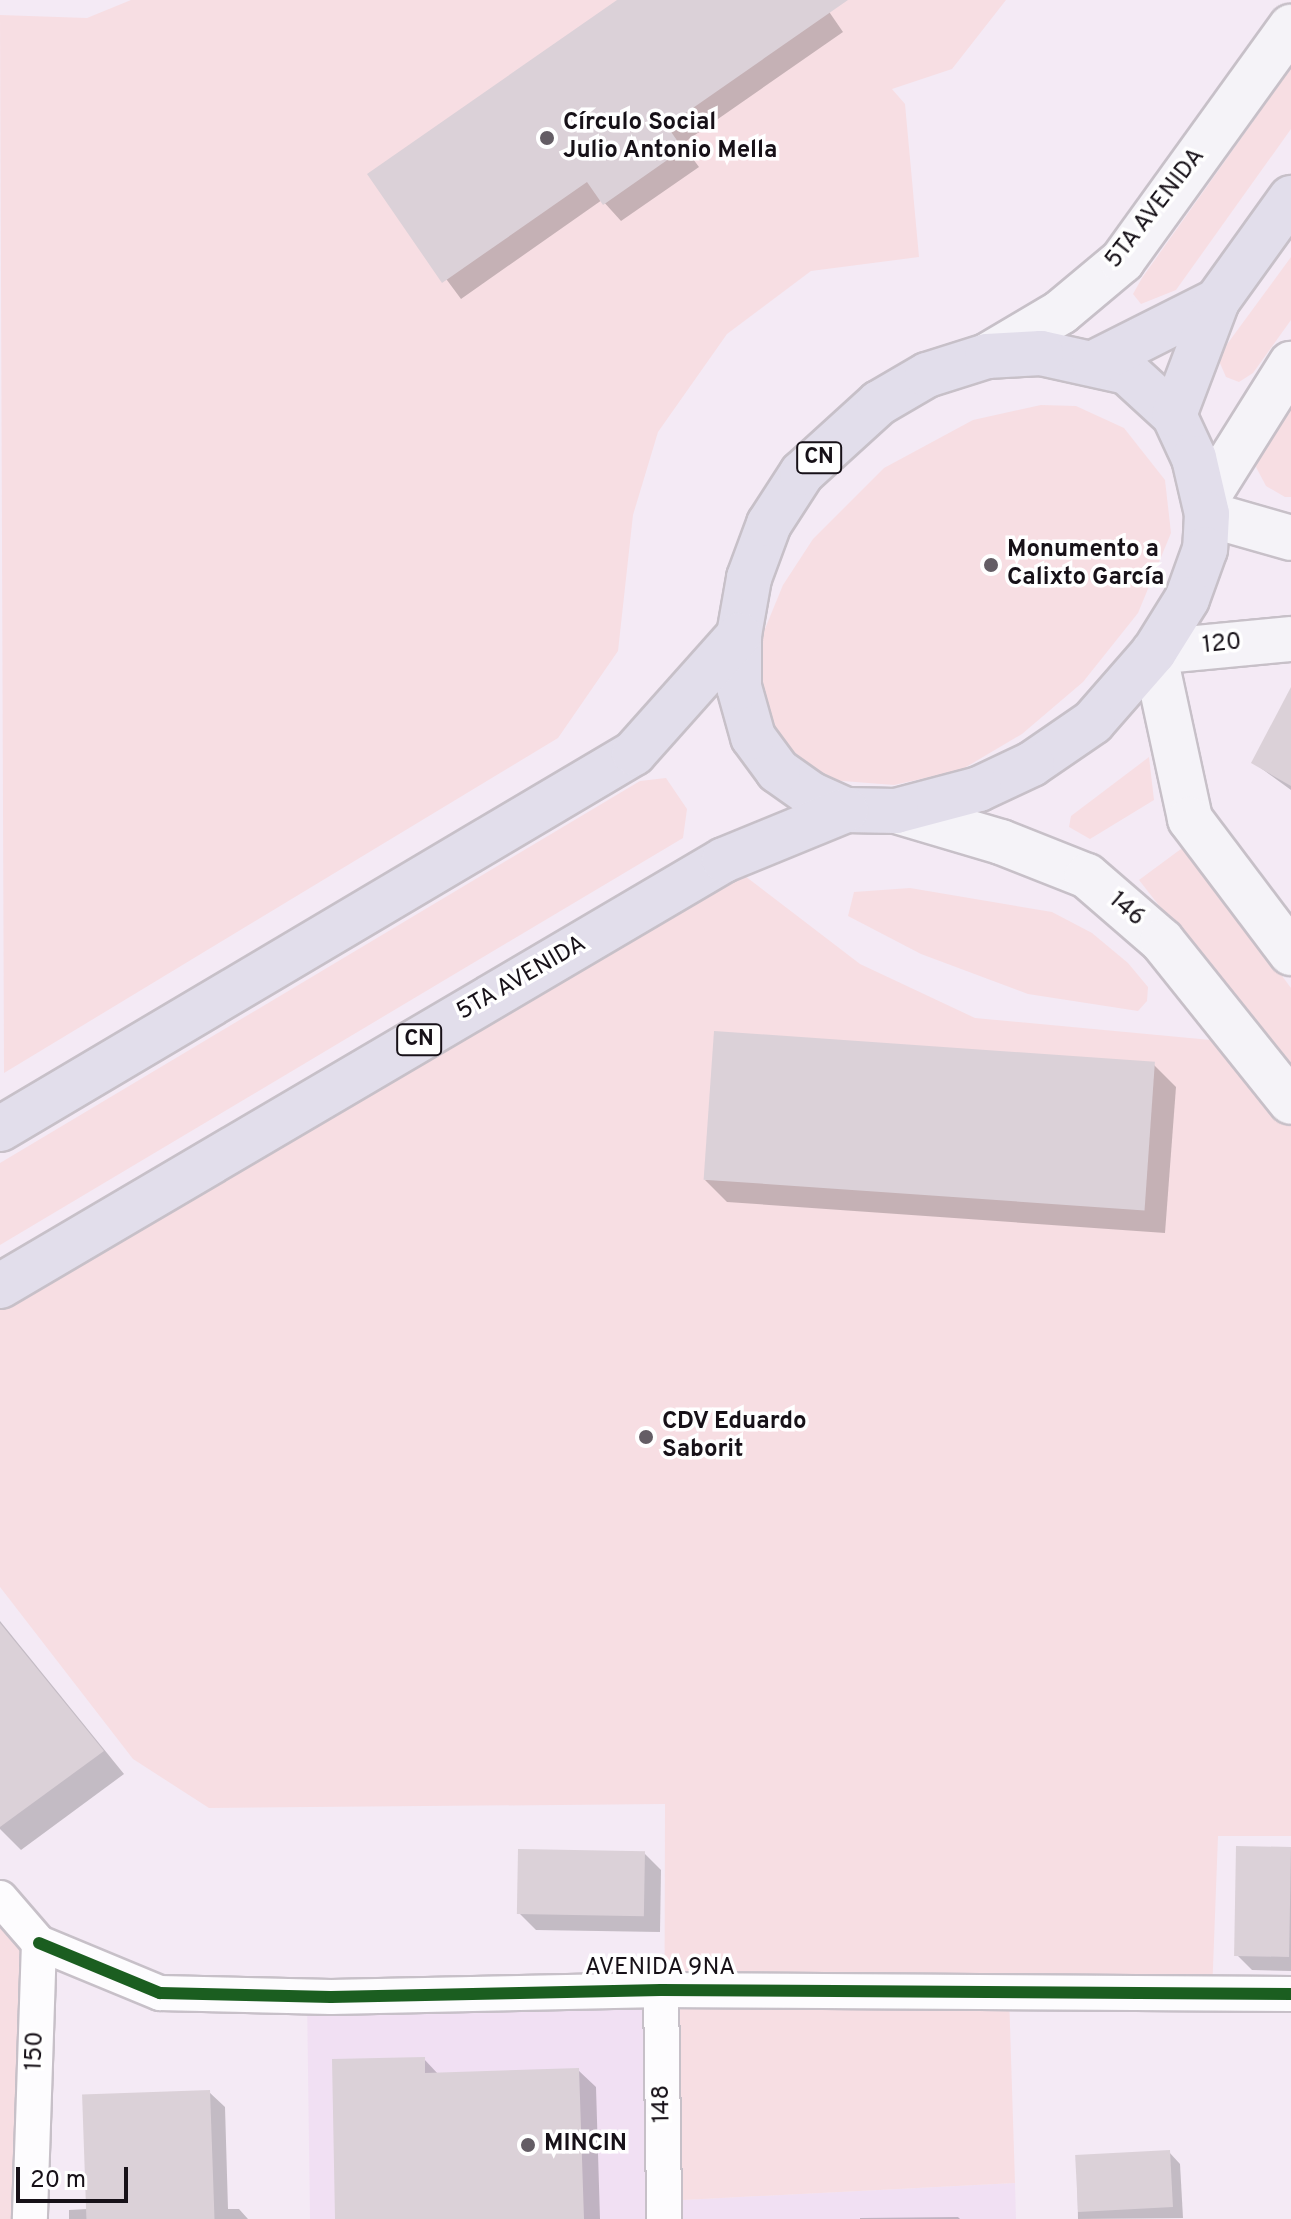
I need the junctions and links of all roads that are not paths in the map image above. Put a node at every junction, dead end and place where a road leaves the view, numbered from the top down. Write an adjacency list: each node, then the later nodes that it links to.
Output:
1 (1291, 27): 4 (main road, 5TA AVENIDA)
2 (1291, 198): 3 (highway)
3 (1217, 301): 5 (highway); 7 (highway)
4 (987, 356): 5 (highway, CN); 10 (highway, CN)
5 (1094, 363): 7 (highway, CN)
6 (1291, 364): 8 (main road)
7 (1174, 415): 8 (highway, CN)
8 (1206, 507): 9 (main road); 12 (highway, CN)
9 (1291, 538)
10 (739, 635): 13 (highway, CN); 17 (highway)
11 (1291, 639): 12 (main road, 120)
12 (1154, 652): 14 (highway, CN); 15 (main road)
13 (846, 810): 14 (highway, CN); 18 (highway, 5TA AVENIDA / CN)
14 (896, 811): 16 (main road, 146)
15 (1291, 953)
16 (1291, 1102)
17 (0, 1129)
18 (0, 1286)
19 (0, 1898): 20 (street)
20 (39, 1943): 21 (street, AVENIDA 9NA); 23 (street, 150)
21 (661, 1990): 22 (street, AVENIDA 9NA); 24 (street, 148)
22 (1291, 1994)
23 (30, 2219)
24 (664, 2219)

